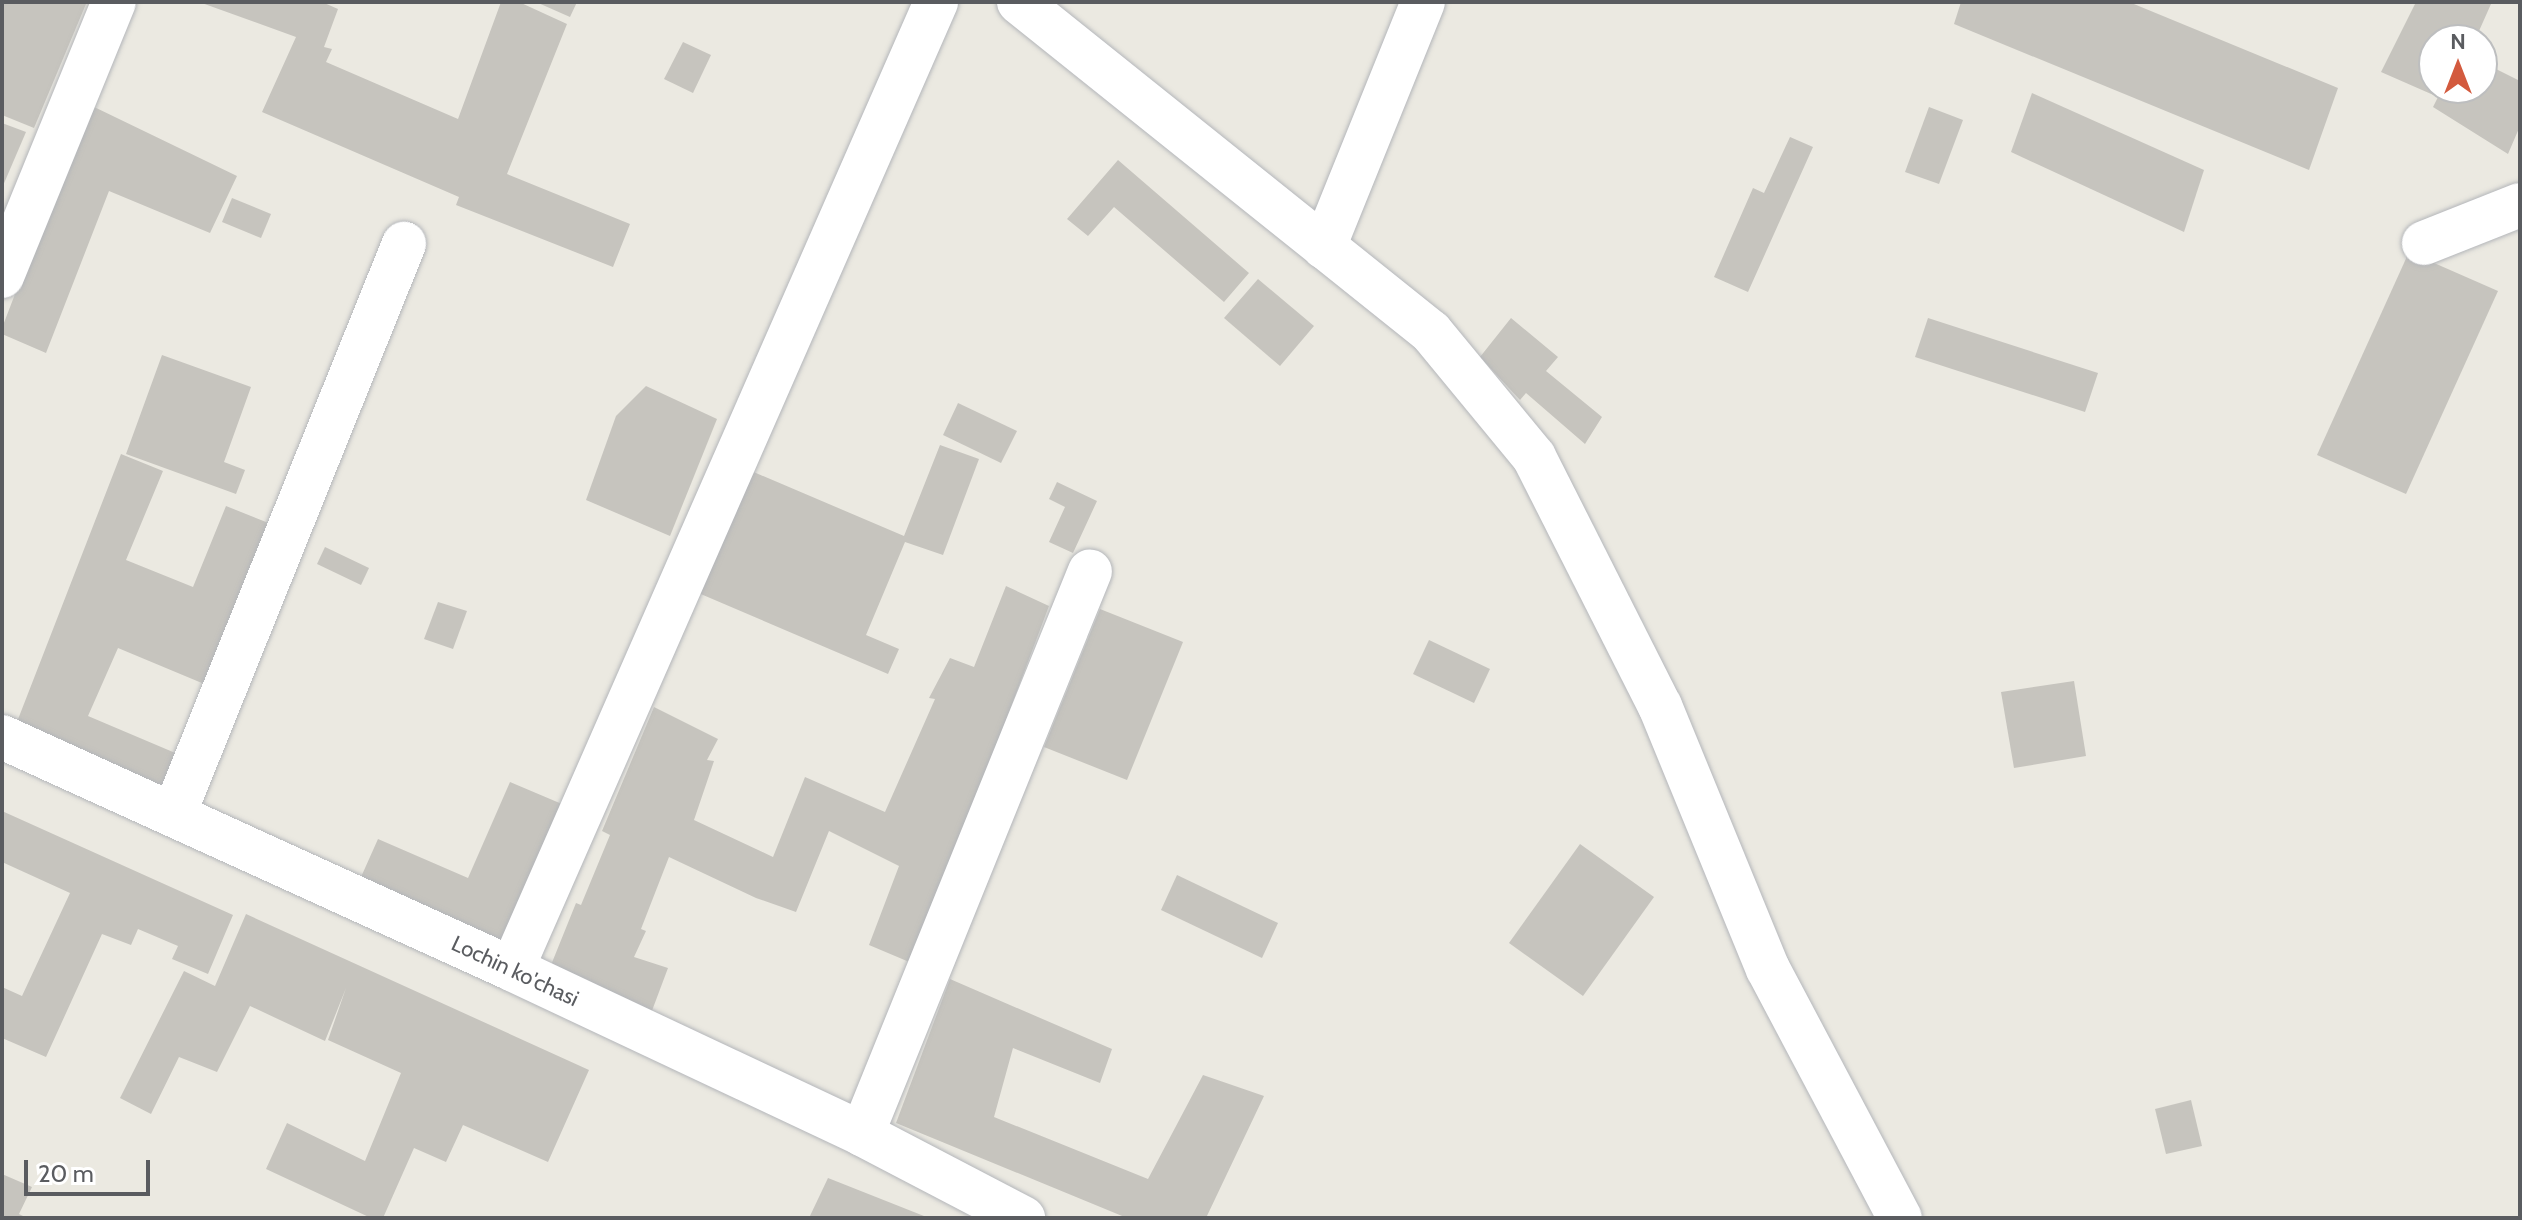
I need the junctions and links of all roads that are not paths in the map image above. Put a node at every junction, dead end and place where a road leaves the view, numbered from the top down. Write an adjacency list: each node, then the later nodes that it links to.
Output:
1 (114, 2): 9 (street)
2 (936, 2): 13 (street)
3 (1019, 2): 8 (street)
4 (1423, 2): 8 (street)
5 (2520, 205): 6 (street)
6 (2424, 243)
7 (404, 244): 12 (street)
8 (1324, 247): 16 (street)
9 (2, 276)
10 (1090, 571): 14 (street)
11 (2, 737): 12 (street, Lochin ko'chasi)
12 (174, 814): 13 (street, Lochin ko'chasi)
13 (512, 969): 14 (street, Lochin ko'chasi)
14 (862, 1134): 15 (street, Lochin ko'chasi)
15 (1023, 1218)
16 (1900, 1218)

